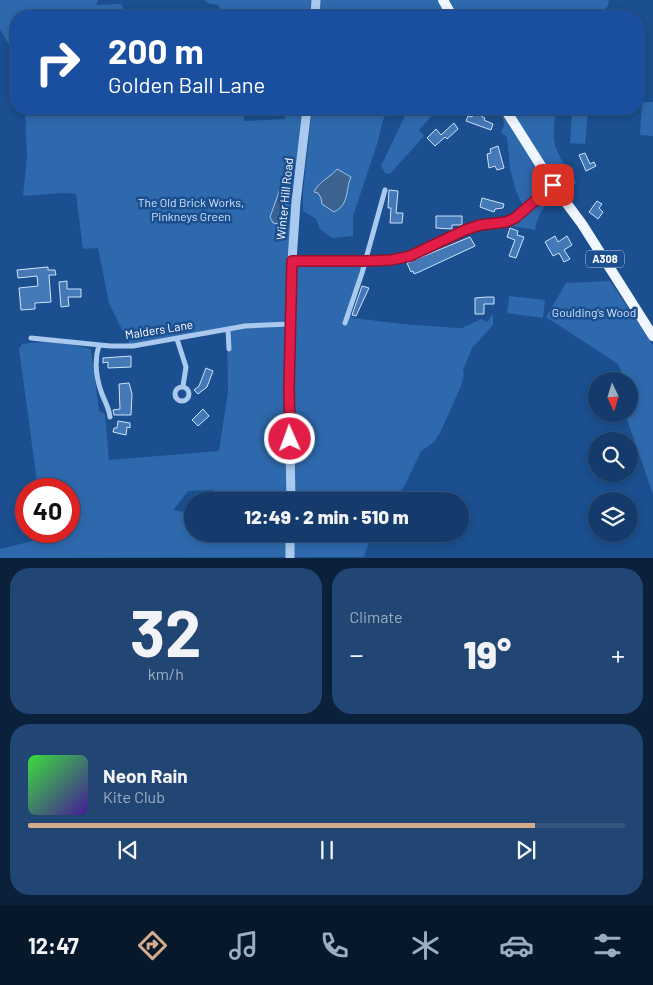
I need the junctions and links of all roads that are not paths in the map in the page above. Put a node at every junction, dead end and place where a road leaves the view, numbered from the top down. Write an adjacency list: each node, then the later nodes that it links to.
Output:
1 (306, 115): 5 (street, Winter Hill Road)
2 (508, 115): 3 (main road, A308)
3 (553, 185): 6 (street); 10 (main road, A308)
4 (385, 190): 6 (street)
5 (292, 261): 6 (street); 8 (street, Winter Hill Road)
6 (366, 261): 7 (street)
7 (345, 322)
8 (290, 324): 9 (street, Malders Lane); 17 (street, Winter Hill Road)
9 (228, 329): 12 (street, Malders Lane); 14 (street)
10 (653, 336)
11 (31, 338): 13 (street, Malders Lane)
12 (177, 339): 13 (street, Malders Lane); 15 (street)
13 (99, 345): 16 (street)
14 (229, 349)
15 (183, 386)
16 (110, 417)
17 (291, 492)
18 (290, 542): 19 (street)
19 (290, 558)

